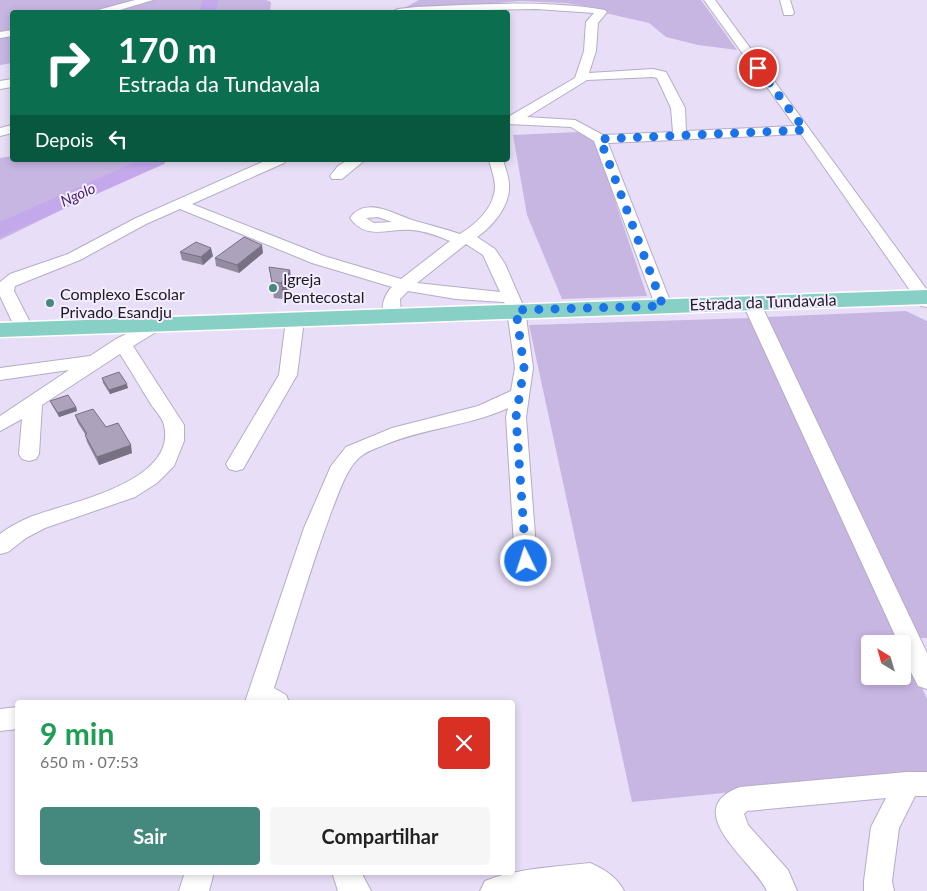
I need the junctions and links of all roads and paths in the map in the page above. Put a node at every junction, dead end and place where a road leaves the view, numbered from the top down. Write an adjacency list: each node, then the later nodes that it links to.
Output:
1 (148, 0): 6 (street)
2 (403, 0): 5 (street)
3 (709, 0): 13 (street)
4 (785, 0): 9 (street)
5 (418, 1): 7 (street)
6 (110, 10)
7 (402, 10)
8 (420, 10): 10 (street)
9 (788, 13)
10 (582, 76): 11 (street); 14 (street)
11 (510, 120)
12 (510, 121): 15 (street)
13 (805, 130): 14 (street); 24 (street)
14 (680, 136): 15 (street)
15 (600, 139): 27 (street)
16 (274, 162): 20 (street)
17 (355, 162): 19 (street)
18 (496, 162): 22 (street)
19 (337, 176)
20 (180, 204): 23 (street); 32 (street)
21 (412, 225): 22 (street)
22 (466, 239): 23 (street); 26 (street)
23 (403, 285): 26 (street); 28 (street)
24 (926, 299): 25 (main road, Estrada da Tundavala)
25 (751, 302): 27 (main road, Estrada da Tundavala); 43 (street)
26 (513, 304): 27 (main road, Estrada da Tundavala); 28 (main road, Estrada da Tundavala); 36 (street)
27 (663, 306)
28 (392, 315): 29 (main road, Estrada da Tundavala)
29 (295, 320): 30 (main road, Estrada da Tundavala); 40 (street)
30 (155, 326): 32 (main road, Estrada da Tundavala); 33 (street)
31 (0, 330): 32 (main road, Estrada da Tundavala)
32 (26, 330)
33 (122, 343): 34 (street); 41 (street)
34 (96, 360): 35 (street); 37 (street)
35 (0, 374)
36 (518, 395): 42 (street); 44 (street)
37 (33, 402): 38 (street); 39 (street)
38 (0, 425)
39 (29, 454)
40 (236, 464)
41 (0, 546)
42 (526, 561)
43 (927, 679)
44 (265, 699)
45 (15, 718): 46 (street)
46 (0, 720)
47 (917, 784): 54 (street); 55 (street)
48 (199, 875): 50 (street)
49 (347, 875): 51 (street)
50 (194, 891)
51 (356, 891)
52 (495, 891): 53 (street)
53 (609, 891)
54 (782, 891)
55 (879, 891)

